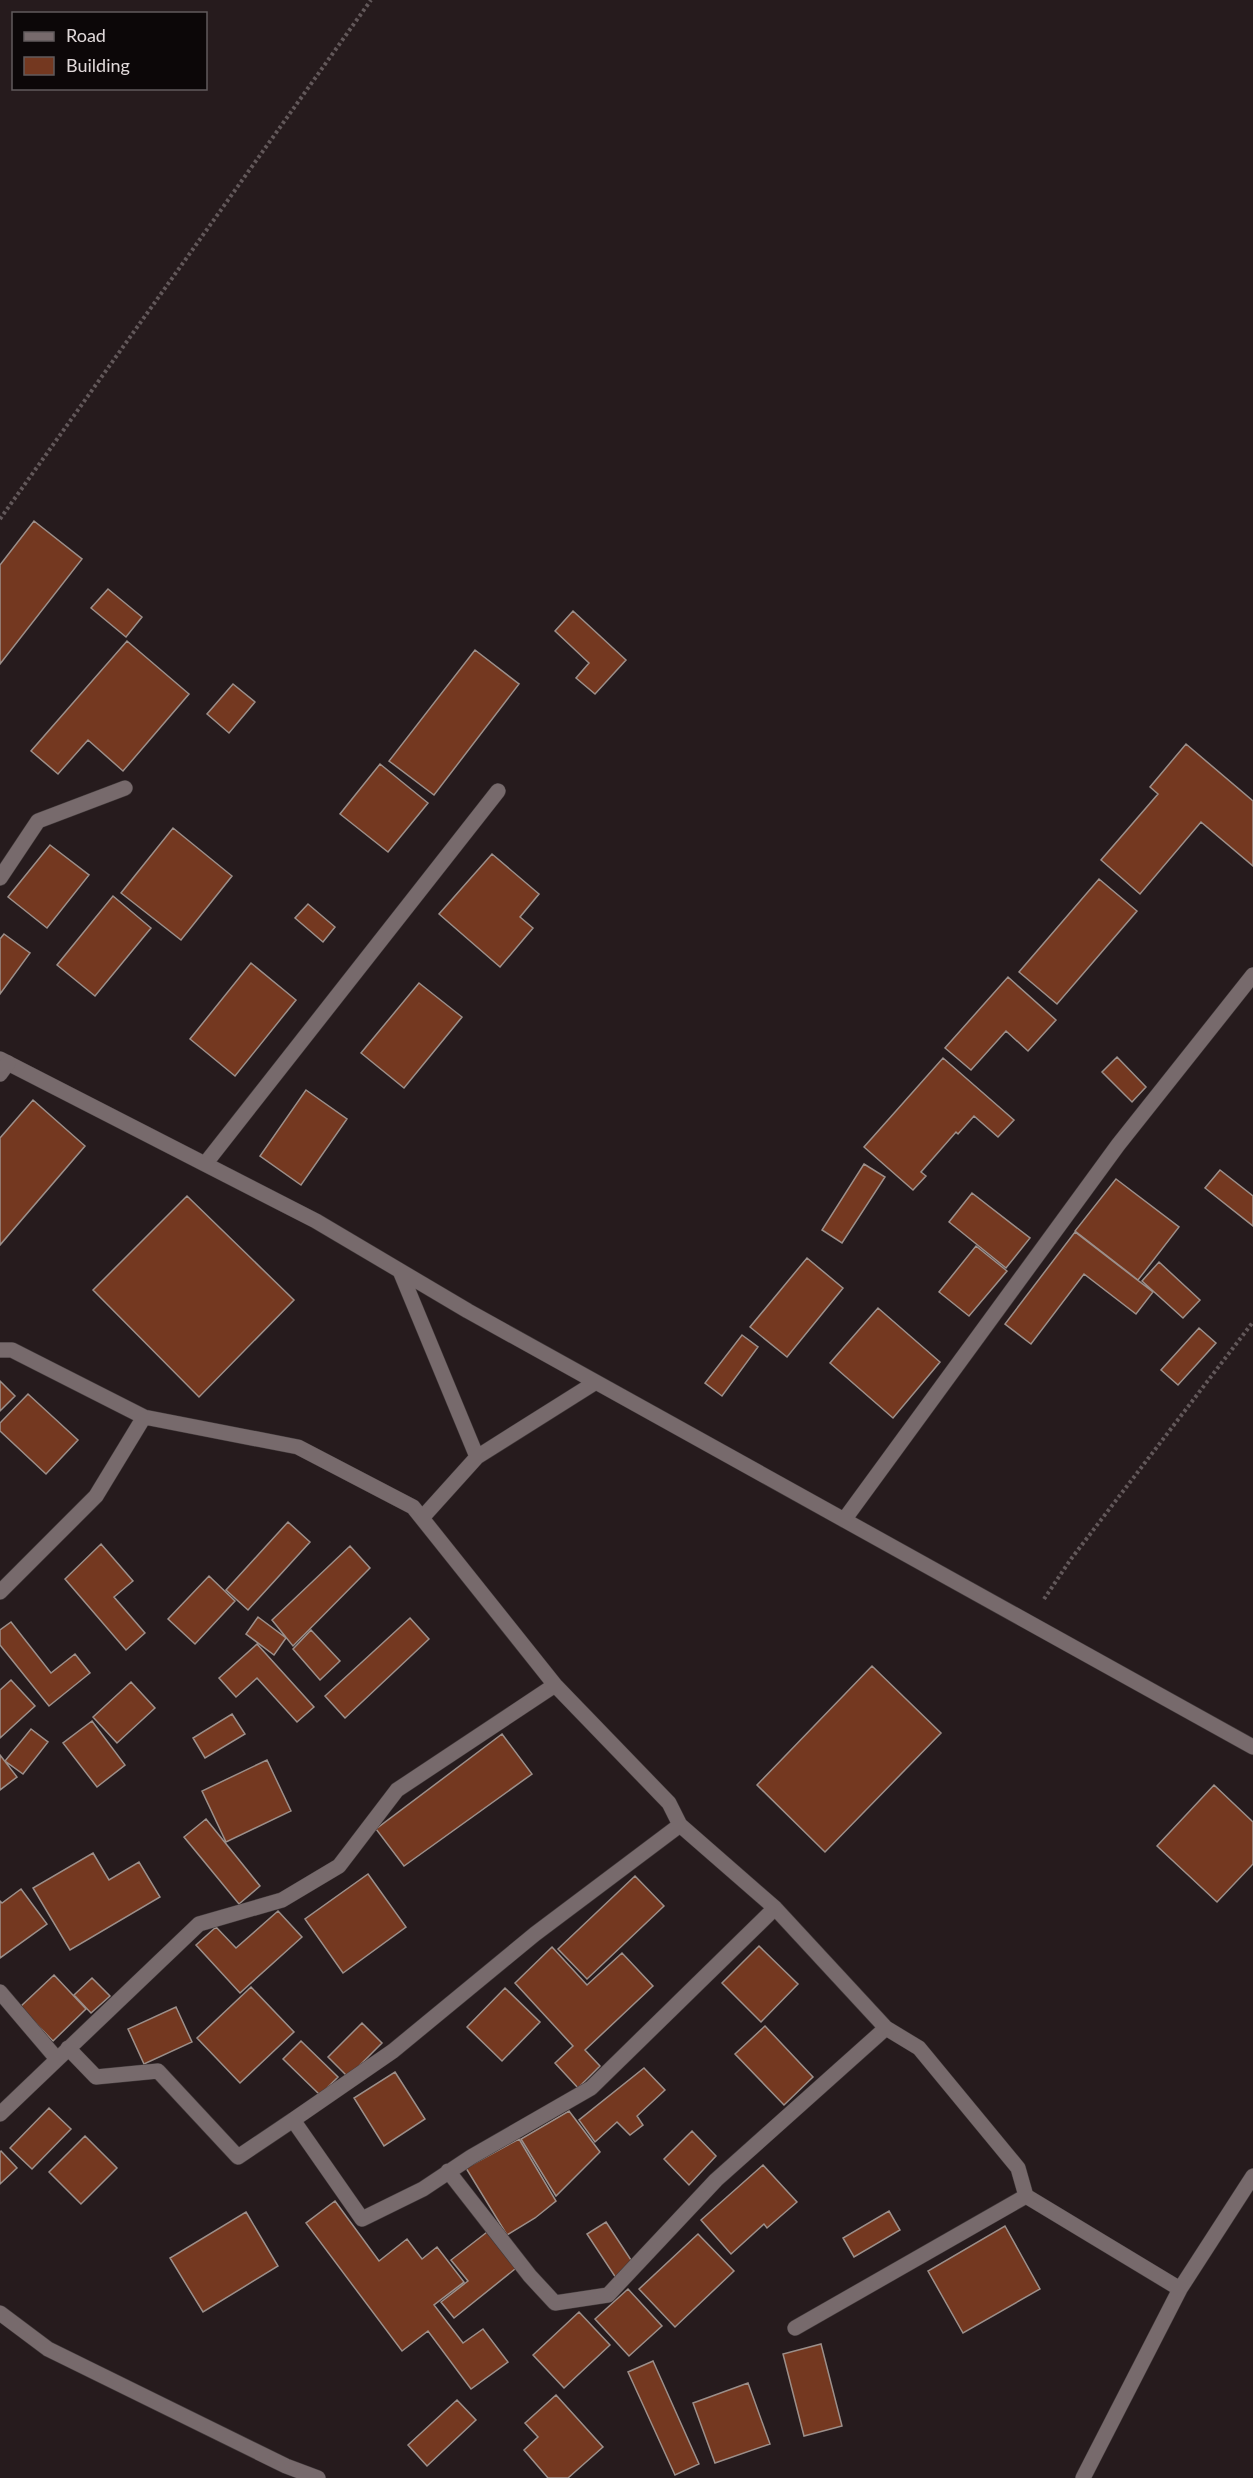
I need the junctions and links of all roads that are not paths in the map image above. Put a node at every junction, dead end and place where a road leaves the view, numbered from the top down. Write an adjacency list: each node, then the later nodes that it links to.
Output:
1 (125, 788): 3 (street)
2 (498, 791): 6 (street)
3 (0, 878)
4 (1253, 975): 13 (street)
5 (3, 1065): 6 (street)
6 (205, 1164): 7 (street)
7 (400, 1271): 9 (street); 11 (street)
8 (0, 1350): 10 (street)
9 (596, 1382): 11 (street); 13 (street)
10 (144, 1417): 12 (street); 14 (street)
11 (477, 1457): 12 (street)
12 (422, 1518): 15 (street)
13 (844, 1520): 16 (street)
14 (0, 1592)
15 (555, 1685): 17 (street); 21 (street)
16 (1253, 1747)
17 (680, 1825): 18 (street); 23 (street)
18 (775, 1908): 20 (street); 24 (street)
19 (0, 1992): 21 (street)
20 (886, 2028): 24 (street); 26 (street)
21 (63, 2054): 22 (street); 23 (street)
22 (0, 2114)
23 (293, 2120): 24 (street)
24 (448, 2171)
25 (1253, 2175): 27 (street)
26 (1026, 2196): 27 (street); 29 (street)
27 (1180, 2289): 31 (street)
28 (0, 2313): 30 (street)
29 (795, 2328)
30 (318, 2478)
31 (1083, 2478)

